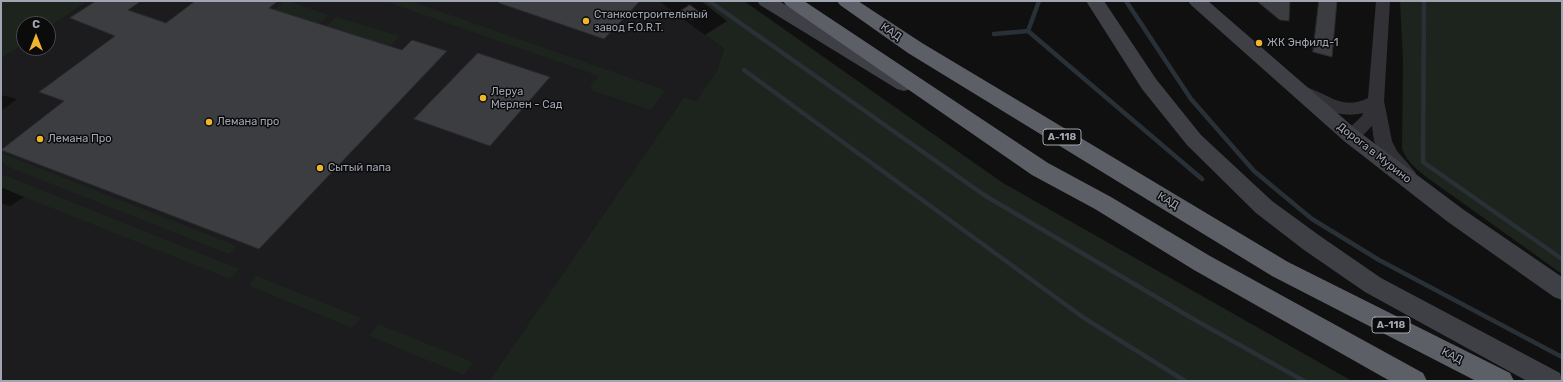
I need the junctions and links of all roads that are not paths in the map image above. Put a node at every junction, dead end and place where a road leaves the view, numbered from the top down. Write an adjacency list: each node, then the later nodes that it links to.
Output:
1 (766, 1): 9 (main road)
2 (792, 1): 9 (highway)
3 (846, 1): 14 (highway, КАД / А-118)
4 (1095, 1): 15 (main road)
5 (1197, 1): 7 (main road, Дорога в Мурино)
6 (1383, 1): 8 (street)
7 (1295, 88): 8 (street); 10 (main road, Дорога в Мурино)
8 (1376, 101): 10 (street); 11 (street)
9 (959, 115): 13 (highway)
10 (1351, 136): 11 (main road, Дорога в Мурино)
11 (1433, 199): 12 (main road, Дорога в Мурино)
12 (1562, 290)
13 (1414, 381)
14 (1501, 381)
15 (1551, 381)

